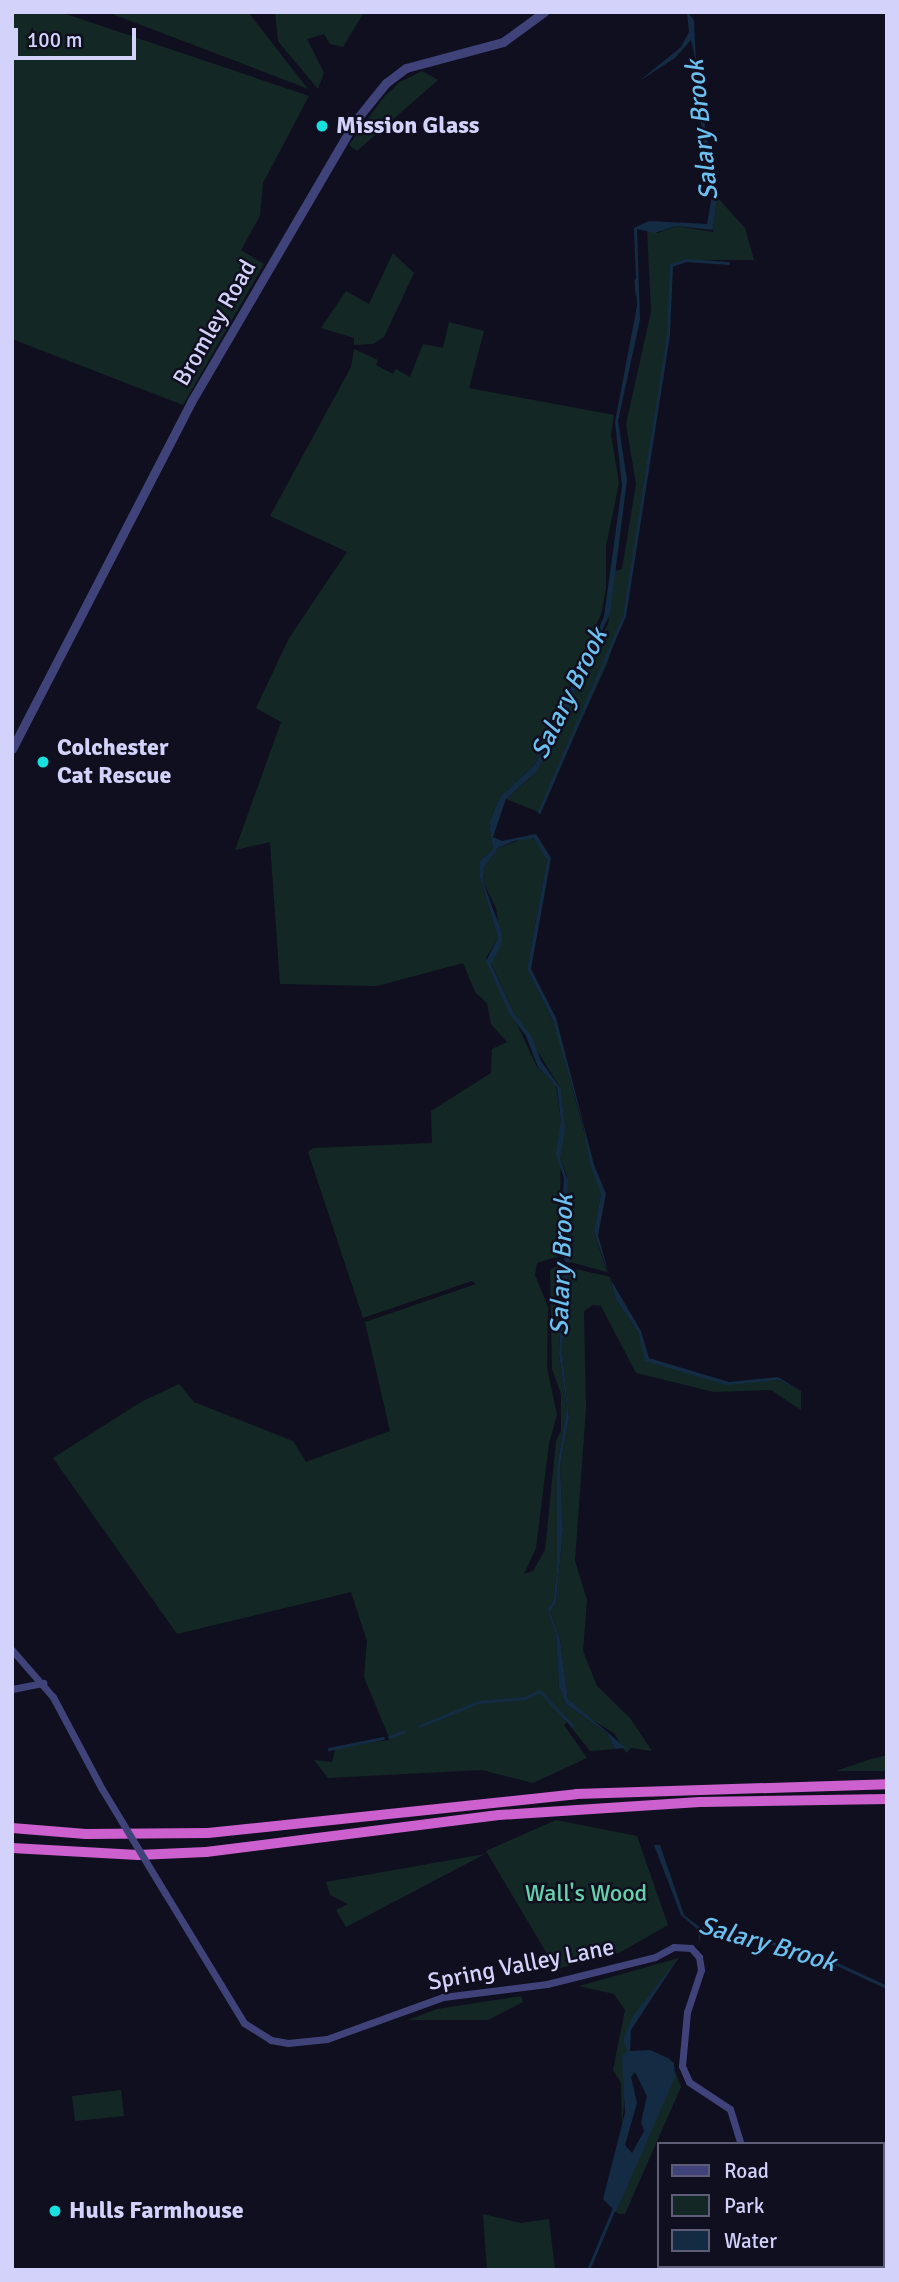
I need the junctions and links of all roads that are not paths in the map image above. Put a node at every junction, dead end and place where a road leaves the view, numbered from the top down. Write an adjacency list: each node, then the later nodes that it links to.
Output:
1 (544, 12): 2 (street, Bromley Road)
2 (12, 749)
3 (12, 1650): 4 (street, Spring Valley Lane)
4 (43, 1683): 5 (street); 10 (street, Spring Valley Lane, bridge)
5 (12, 1689)
6 (887, 1784): 8 (highway)
7 (887, 1799): 9 (highway)
8 (12, 1828)
9 (12, 1848)
10 (740, 2142)

